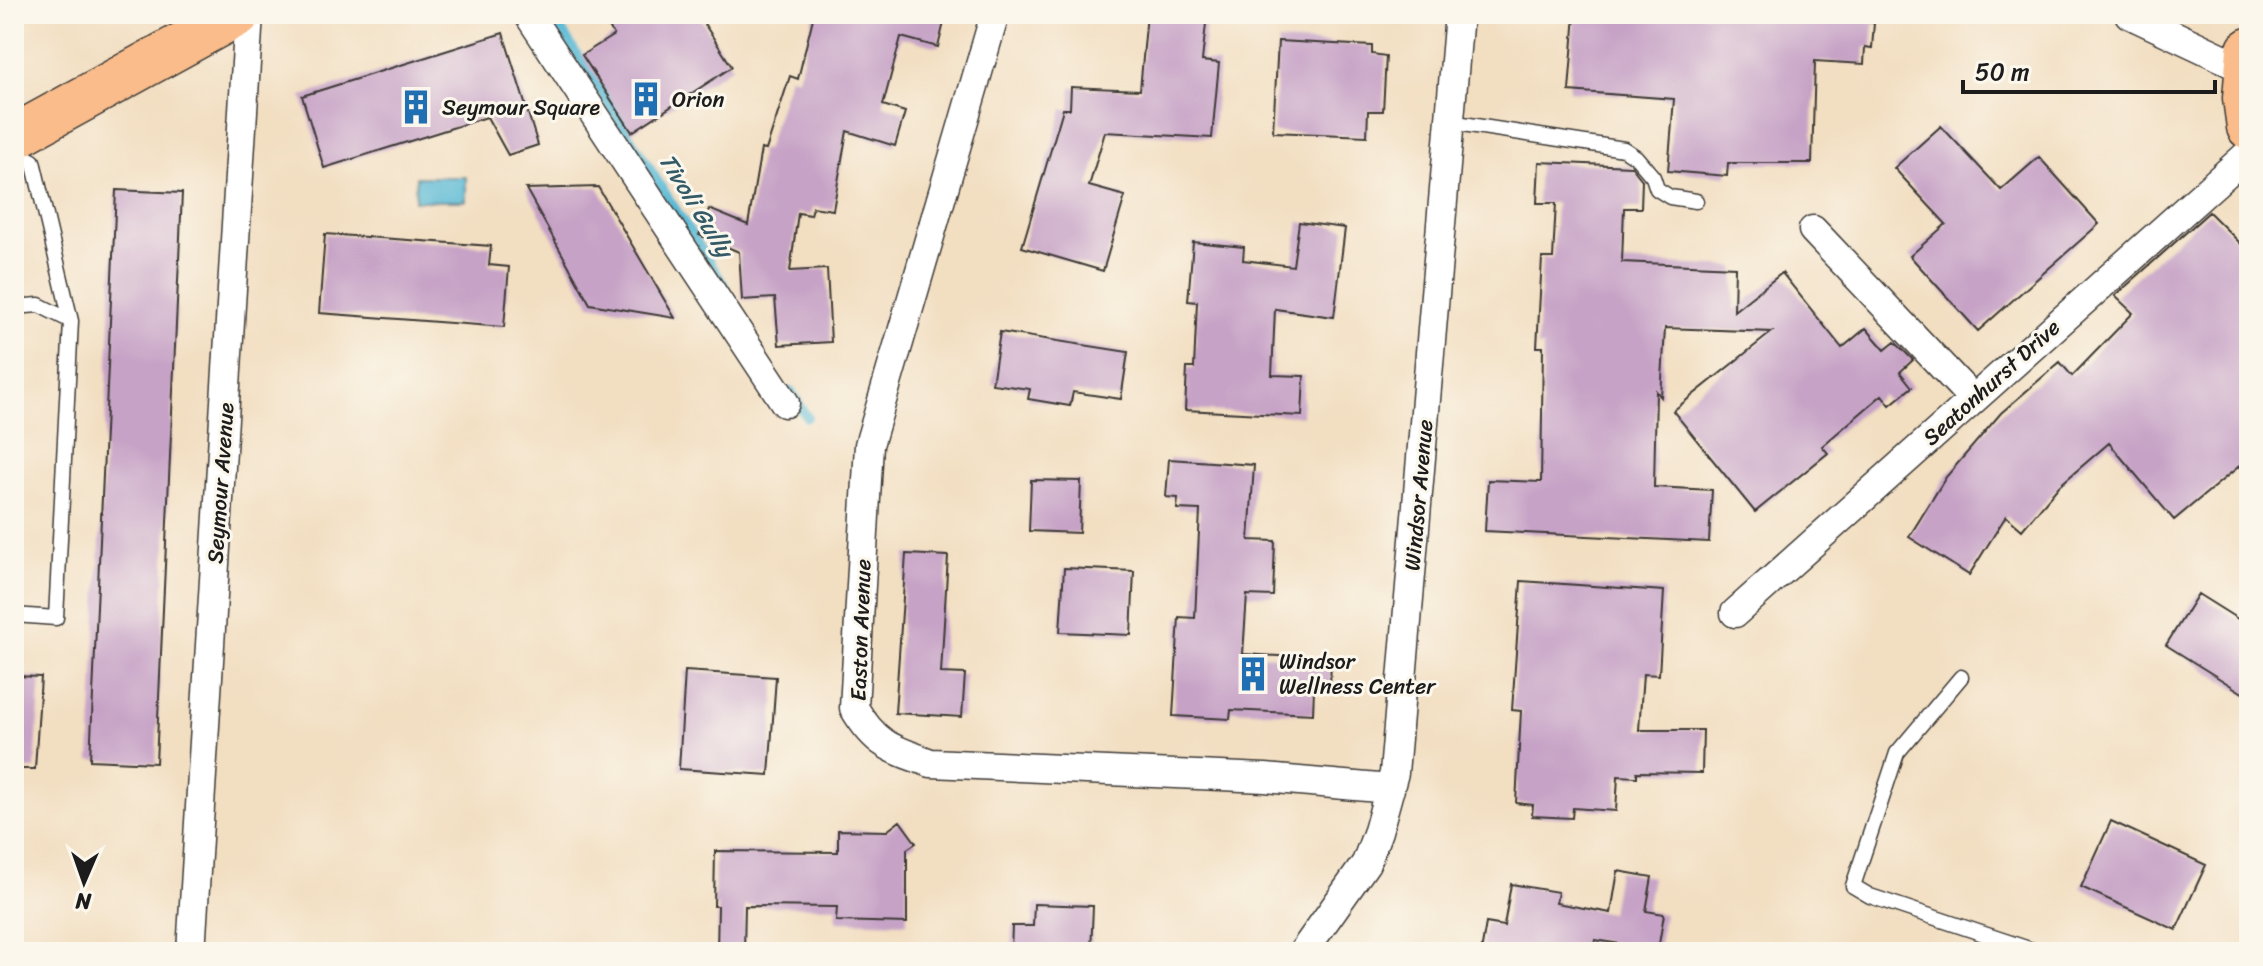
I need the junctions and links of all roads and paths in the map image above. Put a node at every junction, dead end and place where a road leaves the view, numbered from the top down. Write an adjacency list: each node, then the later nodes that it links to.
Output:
1 (238, 14): 10 (main road)
2 (249, 14): 23 (street, Seymour Avenue)
3 (528, 14): 18 (street)
4 (995, 14): 22 (street, Easton Avenue)
5 (1459, 14): 8 (street, Windsor Avenue)
6 (2129, 14): 7 (street)
7 (2248, 60): 9 (main road)
8 (1450, 122): 13 (lane); 22 (street, Windsor Avenue)
9 (2249, 127)
10 (14, 137)
11 (14, 151): 16 (lane)
12 (2249, 153): 17 (street, Seatonhurst Drive)
13 (1696, 201)
14 (1813, 230): 17 (street)
15 (14, 307): 16 (lane)
16 (71, 321): 20 (lane)
17 (1972, 398): 19 (street, Seatonhurst Drive)
18 (785, 403)
19 (1735, 613)
20 (14, 615)
21 (1961, 677): 25 (lane)
22 (1390, 789): 24 (street, Windsor Avenue)
23 (191, 952)
24 (1303, 952)
25 (2038, 952)

